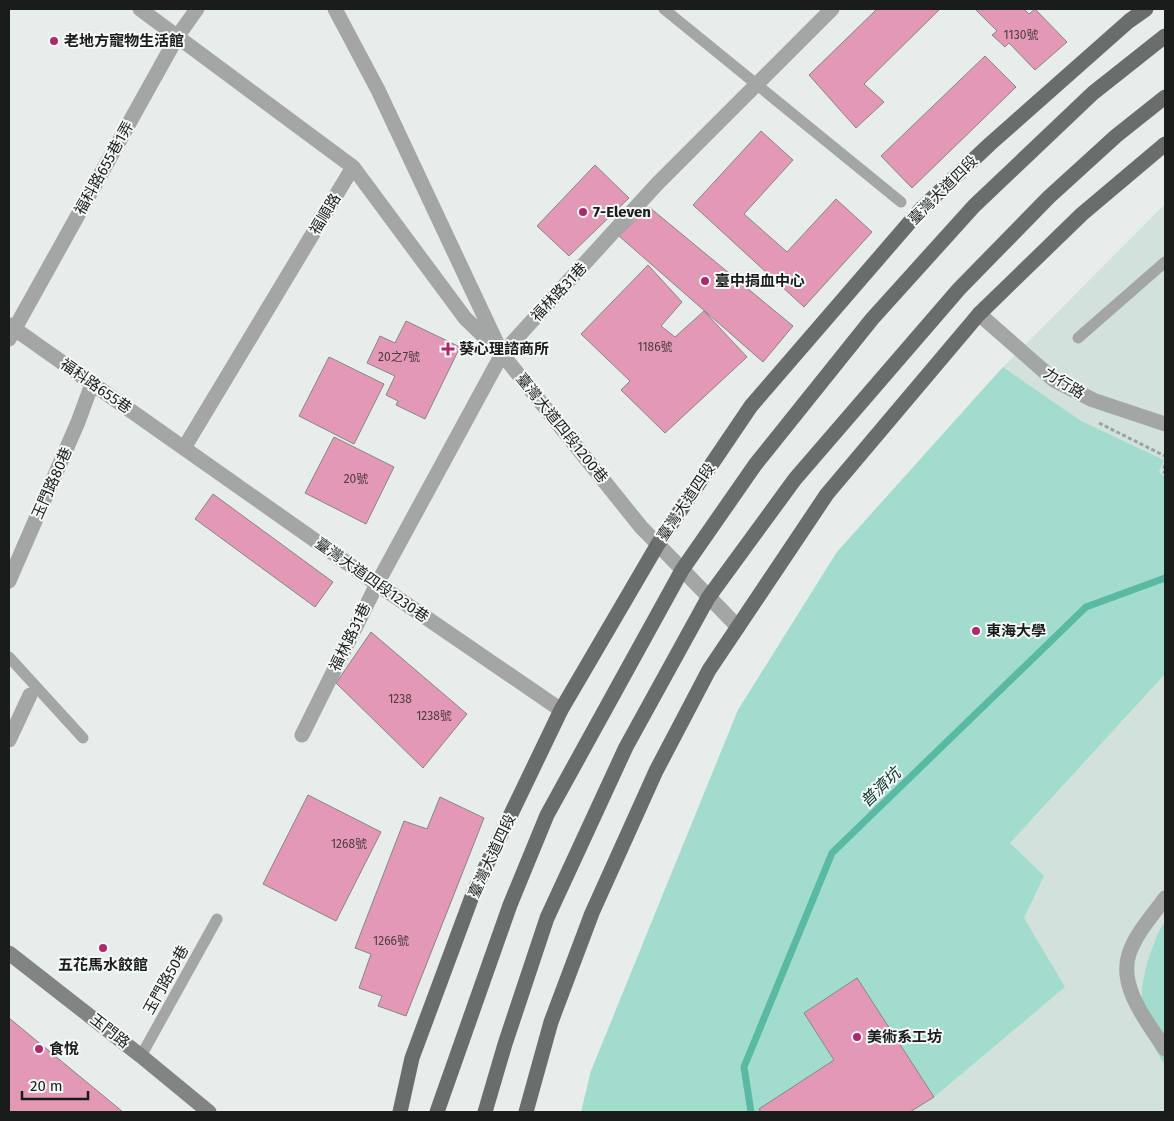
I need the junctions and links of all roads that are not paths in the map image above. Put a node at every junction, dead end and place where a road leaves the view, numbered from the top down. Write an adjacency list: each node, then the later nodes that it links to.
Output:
1 (140, 9): 8 (street)
2 (197, 9): 8 (street, 福科路655巷1弄)
3 (335, 9): 18 (street, 臺灣大道四段1200巷)
4 (664, 9): 9 (lane)
5 (832, 9): 9 (street, 福林路31巷)
6 (1146, 9): 22 (main road, 臺灣大道四段)
7 (1165, 36): 23 (main road)
8 (178, 38): 12 (street); 16 (street, 福科路655巷1弄)
9 (759, 84): 13 (lane); 18 (street, 福林路31巷)
10 (1165, 98): 26 (main road)
11 (1165, 144): 15 (main road)
12 (353, 167): 18 (street); 21 (street, 福順路)
13 (901, 202)
14 (1165, 262): 17 (lane)
15 (979, 314): 20 (street, 力行路); 27 (main road)
16 (11, 331): 19 (street, 福科路655巷)
17 (1078, 338)
18 (502, 354): 22 (street, 臺灣大道四段1200巷); 25 (street, 福林路31巷)
19 (92, 384): 21 (street, 福科路655巷); 24 (street, 玉門路80巷)
20 (1165, 424)
21 (184, 448): 25 (street, 臺灣大道四段1230巷)
22 (658, 544): 23 (street, 臺灣大道四段1200巷); 30 (main road, 臺灣大道四段)
23 (682, 570): 26 (street, 臺灣大道四段1200巷); 41 (main road)
24 (9, 581)
25 (376, 584): 30 (street, 臺灣大道四段1230巷); 31 (street, 福林路31巷)
26 (708, 598): 27 (street, 臺灣大道四段1200巷); 42 (main road)
27 (738, 627): 43 (main road)
28 (9, 657): 32 (lane)
29 (30, 695): 33 (street)
30 (561, 710): 40 (main road, 臺灣大道四段)
31 (302, 735)
32 (83, 738)
33 (9, 740)
34 (1165, 898): 37 (street)
35 (217, 919): 38 (lane, 玉門路50巷)
36 (9, 953): 38 (street, 玉門路)
37 (1165, 1049)
38 (142, 1056): 39 (street, 玉門路)
39 (208, 1112)
40 (400, 1112)
41 (437, 1112)
42 (485, 1112)
43 (526, 1112)

